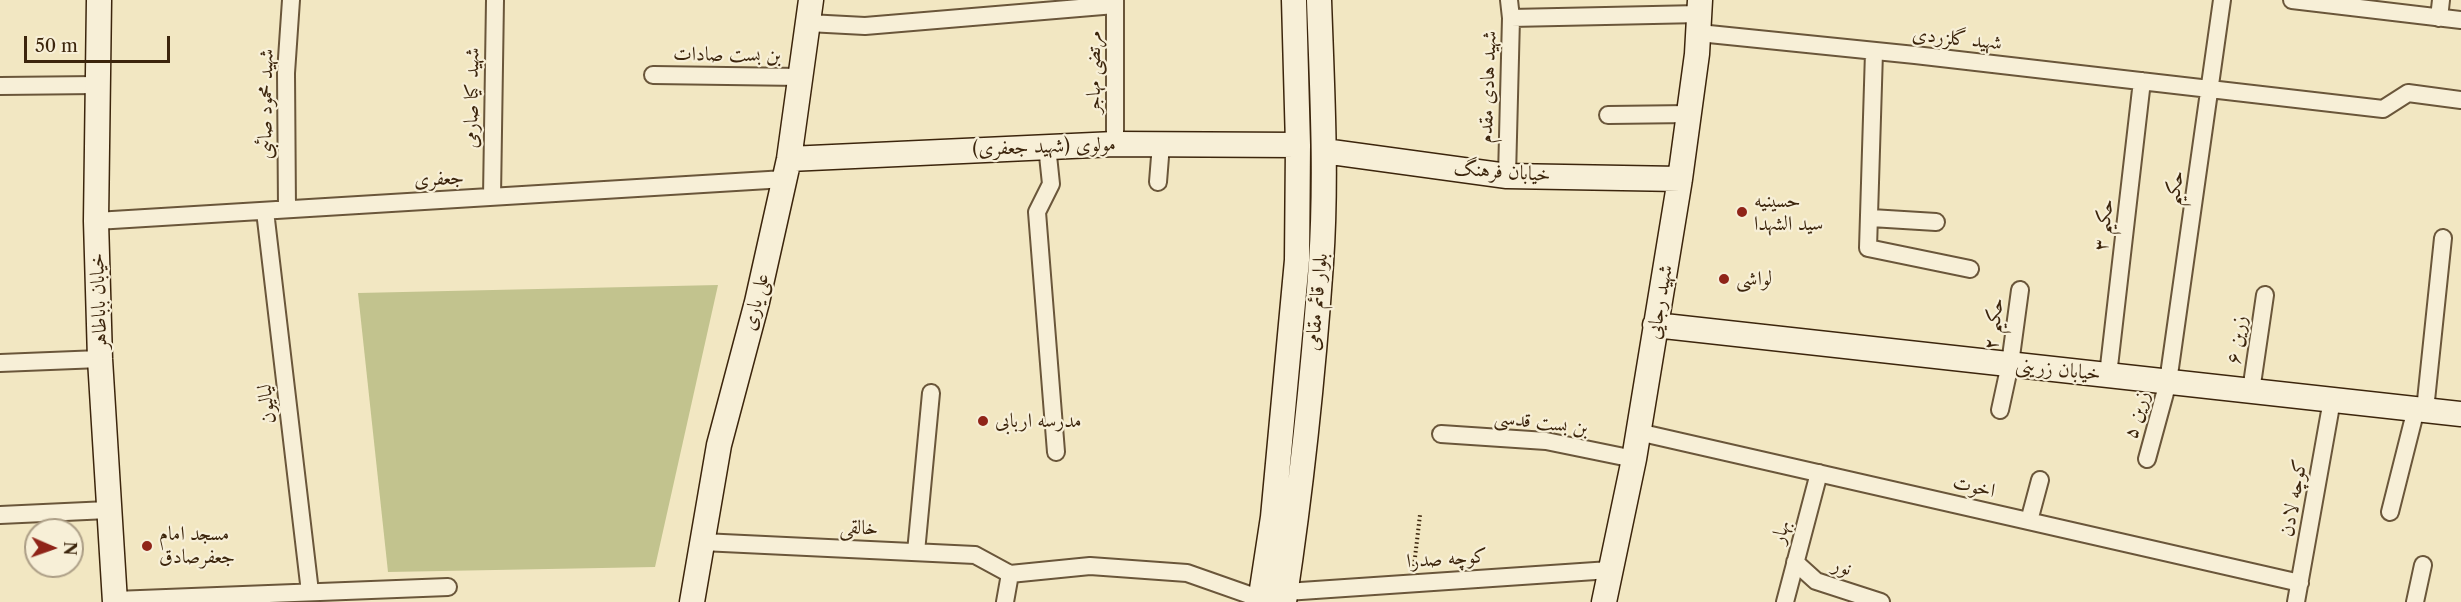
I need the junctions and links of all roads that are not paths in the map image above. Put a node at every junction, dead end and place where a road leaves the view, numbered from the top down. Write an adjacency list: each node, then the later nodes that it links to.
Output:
1 (99, 0): 20 (main road, خیابان باباطاهر)
2 (291, 0): 36 (street, شهید محمود صائبی)
3 (495, 0): 35 (street, شهید کیا صارمی)
4 (1294, 0): 28 (main road, بلوار قائم مقامی)
5 (1318, 0): 30 (main road, بلوار قائم مقامی)
6 (1509, 0): 13 (street, شهید هادی مقدم)
7 (2222, 0): 22 (street, حکیم)
8 (2292, 0): 14 (street)
9 (2441, 0): 14 (street)
10 (1115, 3): 11 (street); 26 (street, مرتضی مهاجر)
11 (810, 11): 18 (main road, علی یاری)
12 (1700, 16): 13 (street, شهید گلزردی); 16 (street, شهید گلزردی); 24 (main road, شهید رجایی)
13 (1511, 18): 32 (street, شهید هادی مقدم)
14 (2439, 18): 15 (street)
15 (2461, 20)
16 (1874, 52): 19 (street, شهید گلزردی); 38 (street)
17 (653, 75): 18 (street, بن بست صادات)
18 (801, 77): 31 (main road, علی یاری)
19 (2142, 81): 22 (street, شهید گلزردی); 49 (street, حکیم ۳)
20 (97, 85): 21 (street); 39 (main road, خیابان باباطاهر)
21 (0, 86)
22 (2210, 88): 23 (street, شهید گلزردی); 50 (street, حکیم)
23 (2461, 100)
24 (1690, 114): 25 (street); 33 (main road, شهید رجایی)
25 (1608, 115)
26 (1115, 144): 27 (main road, مولوی (شهید جعفری)); 29 (main road, مولوی (شهید جعفری))
27 (1161, 144): 28 (main road, مولوی (شهید جعفری)); 34 (street)
28 (1298, 145): 78 (main road, بلوار قائم مقامی)
29 (1047, 146): 31 (main road, مولوی (شهید جعفری)); 59 (street)
30 (1324, 151): 32 (main road, خیابان فرهنگ); 77 (main road, بلوار قائم مقامی)
31 (787, 169): 35 (street, جعفری); 68 (main road, علی یاری)
32 (1507, 176): 33 (main road, خیابان فرهنگ)
33 (1680, 179): 45 (main road, شهید رجایی)
34 (1158, 182)
35 (492, 197): 36 (street, جعفری)
36 (287, 209): 37 (street, جعفری)
37 (265, 211): 39 (street, جعفری); 76 (street, لیالیون)
38 (1871, 218): 40 (street); 42 (street)
39 (96, 221): 46 (main road, خیابان باباطاهر)
40 (1936, 222)
41 (2443, 238): 55 (street)
42 (1970, 269)
43 (2020, 290): 48 (street, حکیم ۲)
44 (2265, 295): 51 (street, زرین ۶)
45 (1655, 325): 48 (main road, خیابان زرینی); 57 (main road, شهید رجایی)
46 (100, 359): 47 (street); 64 (main road, خیابان باباطاهر)
47 (0, 363)
48 (2010, 364): 49 (main road, خیابان زرینی); 54 (street, حکیم ۲)
49 (2108, 375): 50 (main road, خیابان زرینی)
50 (2168, 382): 51 (main road, خیابان زرینی); 61 (street, زرین ۵)
51 (2250, 391): 53 (main road, خیابان زرینی)
52 (931, 393): 69 (street)
53 (2332, 400): 55 (main road, خیابان زرینی); 74 (street, کوچه لادن)
54 (2000, 410)
55 (2420, 410): 56 (main road, خیابان زرینی); 65 (street)
56 (2461, 414)
57 (1638, 432): 60 (main road, شهید رجایی); 62 (street, اخوت)
58 (1442, 434): 60 (street, بن بست قدسی)
59 (1056, 452)
60 (1634, 459): 72 (main road, شهید رجایی)
61 (2147, 459)
62 (1819, 473): 67 (street, اخوت); 70 (street, بهار)
63 (2040, 480): 67 (street)
64 (108, 510): 66 (street); 79 (main road, خیابان باباطاهر)
65 (2390, 512)
66 (0, 515)
67 (2029, 521): 74 (street, اخوت)
68 (702, 542): 69 (street, خالقی); 80 (main road, علی یاری)
69 (916, 552): 73 (street, خالقی)
70 (1795, 562): 83 (street, بهار); 84 (street, نور)
71 (2423, 565): 86 (street)
72 (1610, 570): 77 (street, کوچه صدرا); 82 (main road, شهید رجایی)
73 (1010, 574): 78 (street); 81 (street)
74 (2300, 583): 85 (street, کوچه لادن)
75 (448, 586): 76 (street)
76 (310, 592): 79 (street)
77 (1285, 597)
78 (1260, 600)
79 (115, 601)
80 (692, 602)
81 (1005, 602)
82 (1604, 602)
83 (1785, 602)
84 (1881, 602)
85 (2296, 602)
86 (2415, 602)

